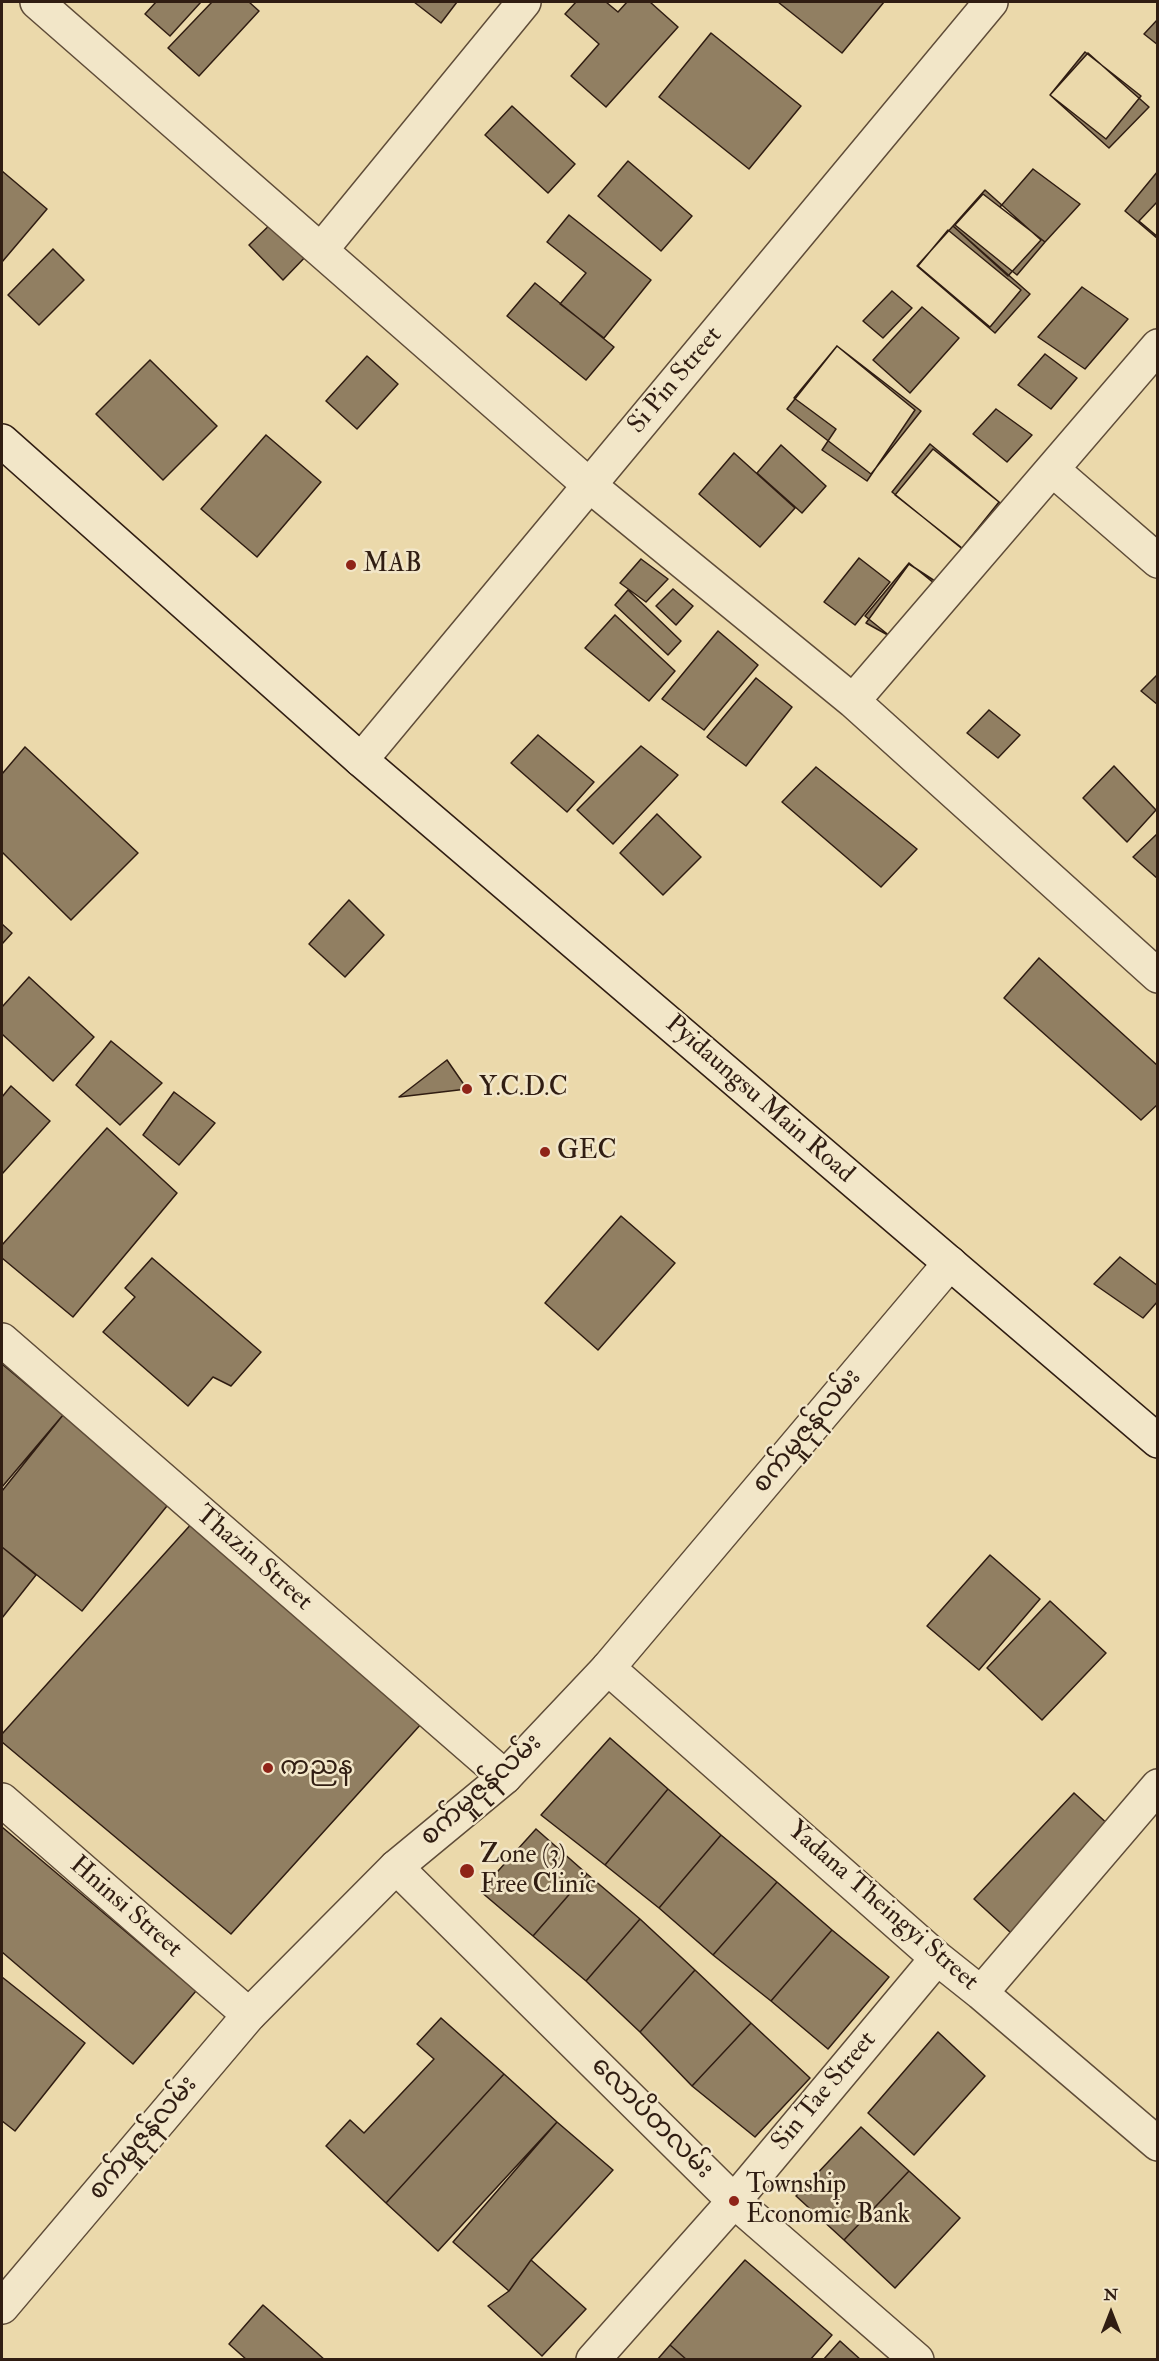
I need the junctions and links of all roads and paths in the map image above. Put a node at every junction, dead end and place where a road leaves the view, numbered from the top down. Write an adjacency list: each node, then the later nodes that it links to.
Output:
1 (37, 2): 4 (street)
2 (523, 2): 4 (street)
3 (991, 2): 8 (street, Si Pin Street)
4 (321, 250): 8 (street)
5 (1158, 346): 7 (street)
6 (2, 441): 11 (street, Pyidaungsu Main Road)
7 (1053, 470): 9 (street); 10 (street)
8 (589, 485): 10 (street); 11 (street, Si Pin Street)
9 (1158, 561)
10 (853, 701): 12 (street)
11 (361, 760): 13 (street, Pyidaungsu Main Road)
12 (1158, 976)
13 (950, 1263): 15 (street, Pyidaungsu Main Road); 16 (street, စက်မှုဇုန်လမ်း)
14 (2, 1340): 17 (street, Thazin Street)
15 (1158, 1441)
16 (608, 1668): 17 (street, စက်မှုဇုန်လမ်း); 21 (street, Yadana Theingyi Street)
17 (506, 1777): 20 (street, စက်မှုဇုန်လမ်း)
18 (1158, 1786): 22 (street)
19 (2, 1800): 23 (street, Hninsi Street)
20 (396, 1867): 23 (street, စက်မှုဇုန်လမ်း); 25 (street, လောပိတလမ်း)
21 (937, 1958): 22 (street, Yadana Theingyi Street); 25 (street, Sin Tae Street)
22 (981, 1993): 24 (street, Yadana Theingyi Street)
23 (249, 2015): 26 (street, စက်မှုဇုန်လမ်း)
24 (1158, 2144)
25 (734, 2201): 27 (street, Sin Tae Street); 28 (street, လောပိတလမ်း)
26 (2, 2307)
27 (593, 2360)
28 (917, 2360)

